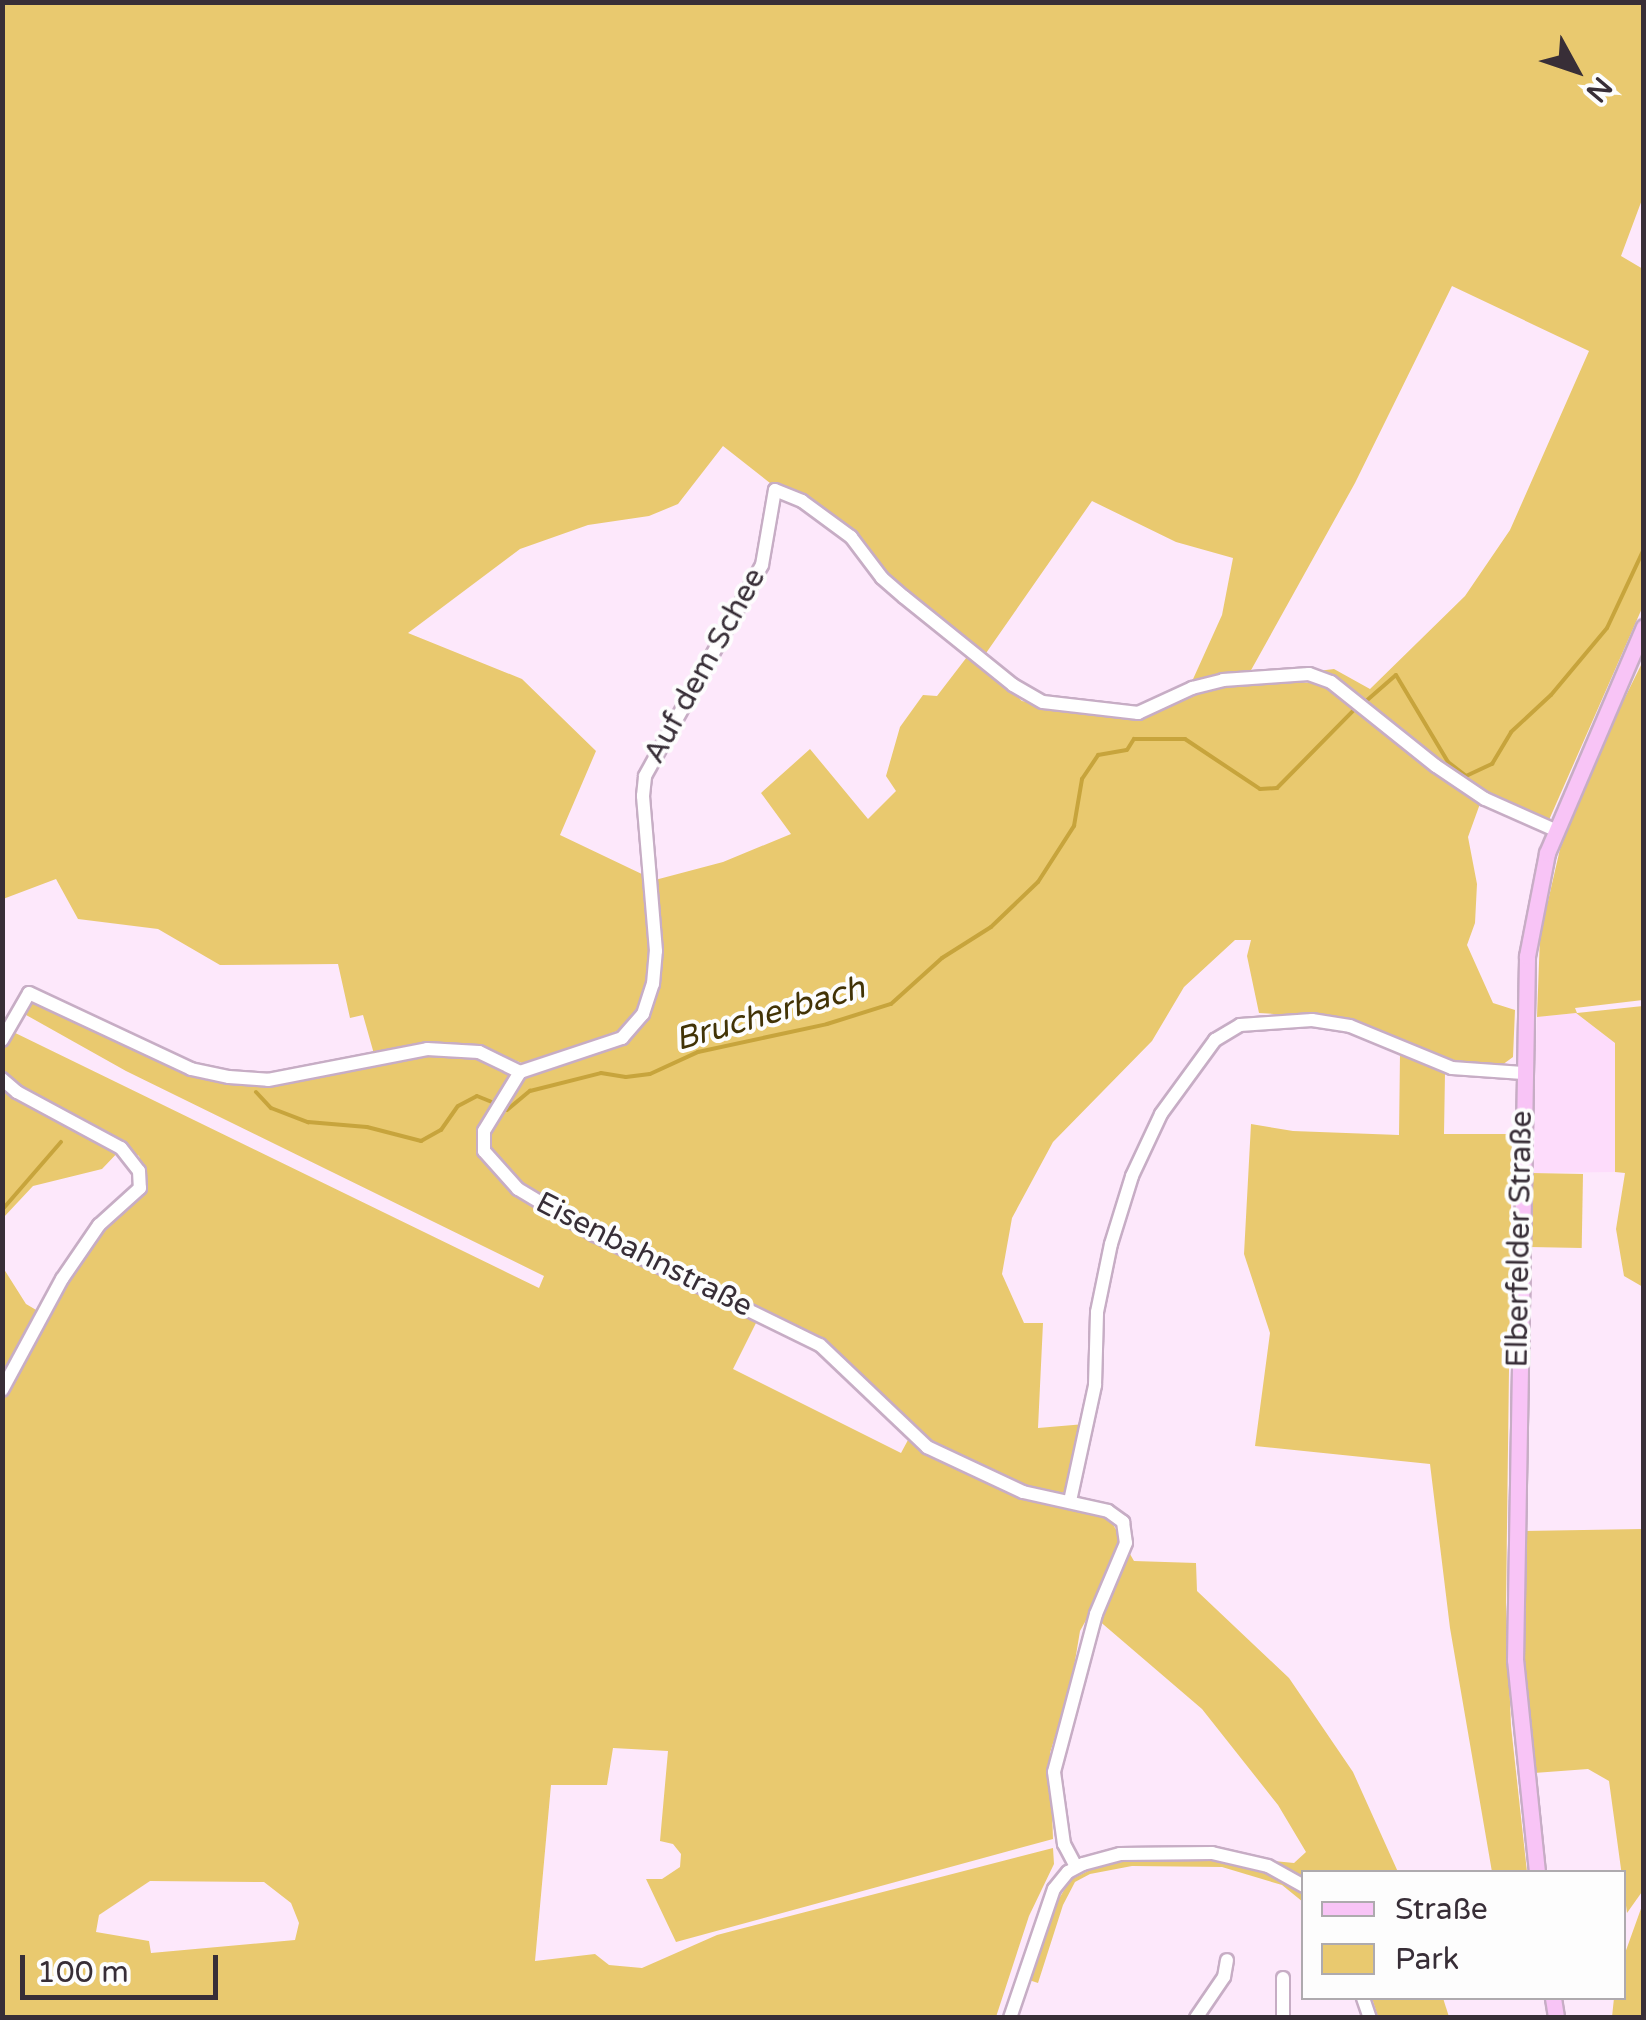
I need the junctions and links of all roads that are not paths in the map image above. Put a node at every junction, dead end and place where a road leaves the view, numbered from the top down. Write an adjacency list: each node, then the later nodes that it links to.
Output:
1 (1644, 627): 2 (main road, Elberfelder Straße)
2 (1555, 830): 4 (street, Auf dem Schee); 5 (main road, Elberfelder Straße)
3 (2, 1040): 4 (street)
4 (520, 1072): 8 (street, Eisenbahnstraße)
5 (1523, 1074): 8 (street); 10 (main road, Elberfelder Straße)
6 (2, 1079): 7 (street)
7 (2, 1390)
8 (1070, 1501): 9 (street, Eisenbahnstraße)
9 (1076, 1867): 11 (street); 14 (street)
10 (1537, 1870)
11 (1301, 1884)
12 (1228, 1960): 15 (street)
13 (1283, 1978): 16 (street)
14 (1010, 2018)
15 (1196, 2018)
16 (1283, 2018)

